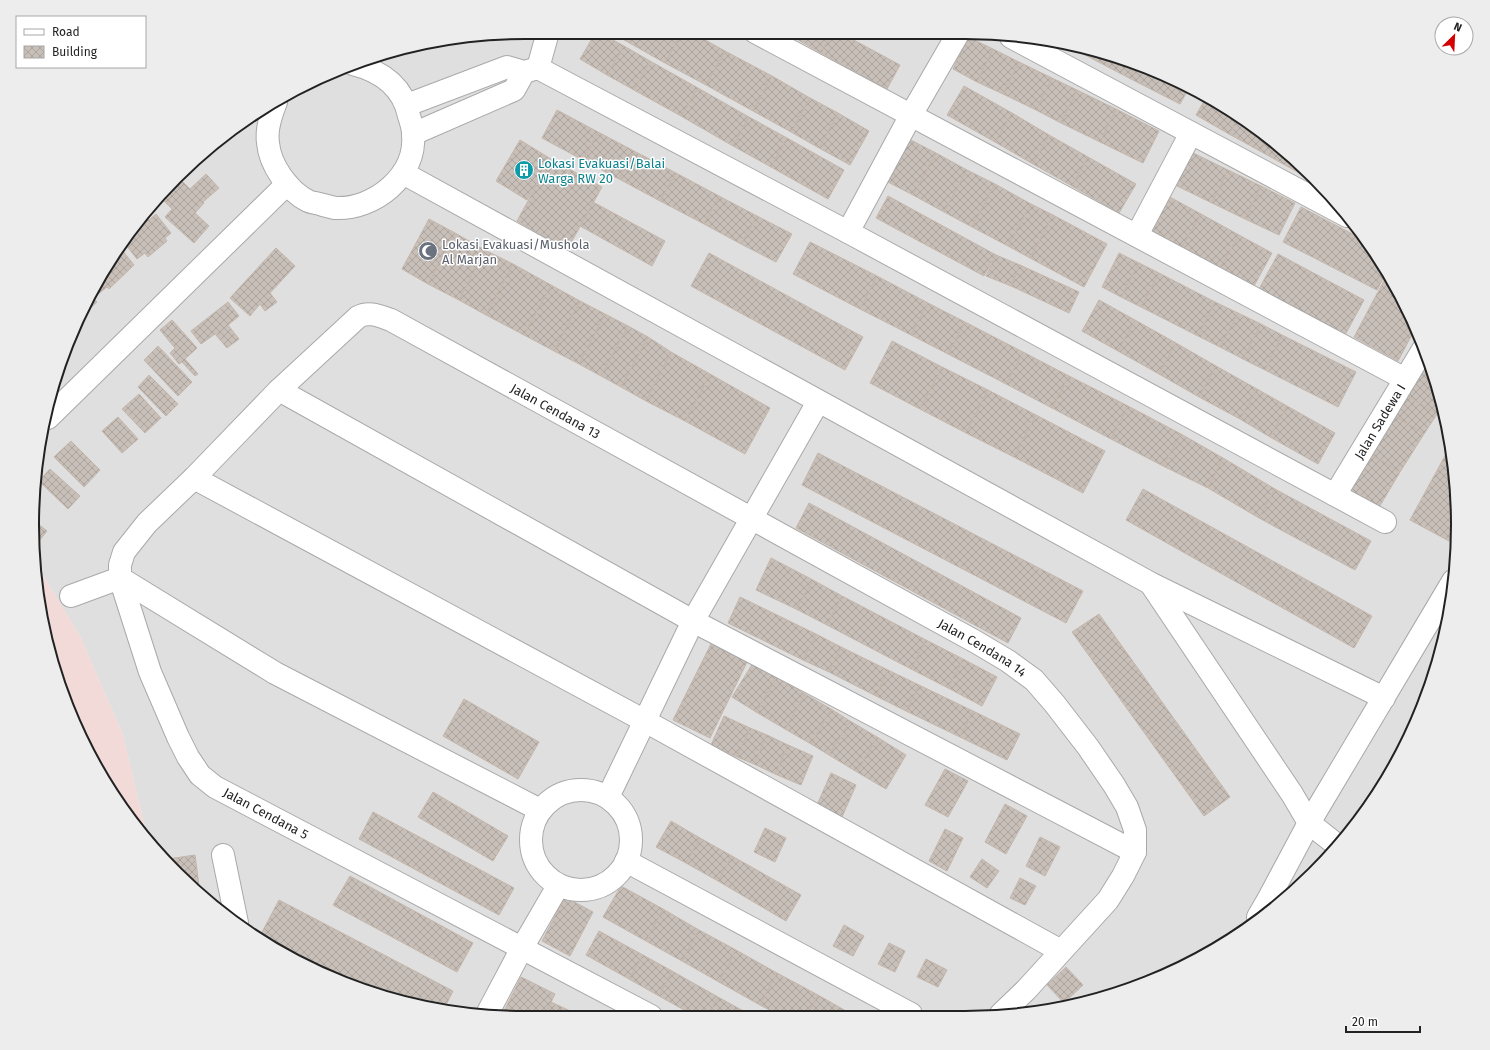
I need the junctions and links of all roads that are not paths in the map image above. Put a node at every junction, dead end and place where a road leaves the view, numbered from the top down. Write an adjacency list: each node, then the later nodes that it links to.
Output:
1 (545, 39): 6 (street)
2 (768, 39): 9 (street)
3 (955, 39): 9 (street)
4 (1021, 42): 10 (street)
5 (368, 66): 7 (street)
6 (531, 70): 7 (street); 11 (street); 15 (street)
7 (407, 105): 11 (street)
8 (273, 110): 13 (street)
9 (911, 115): 15 (street); 16 (street)
10 (1191, 133): 14 (street); 16 (street)
11 (413, 134): 12 (street)
12 (403, 173): 13 (street); 20 (street)
13 (286, 184): 21 (street)
14 (1333, 209)
15 (848, 232): 23 (street)
16 (1137, 235): 18 (street)
17 (1420, 355): 18 (street, Jalan Sadewa I)
18 (1405, 379): 23 (street, Jalan Sadewa I)
19 (279, 390): 22 (street); 24 (street, Jalan Cendana 13); 30 (street)
20 (818, 402): 24 (street); 27 (street)
21 (52, 414)
22 (194, 478): 26 (street); 32 (street)
23 (1335, 495): 25 (street)
24 (751, 518): 30 (street); 37 (street, Jalan Cendana 14)
25 (1385, 522)
26 (120, 578): 29 (street); 34 (street); 43 (street, Jalan Cendana 5)
27 (1150, 583): 31 (street); 35 (street)
28 (1446, 594): 31 (street)
29 (71, 596)
30 (693, 621): 32 (street); 37 (street)
31 (1384, 698): 35 (street)
32 (644, 721): 33 (street); 44 (street)
33 (608, 798): 34 (street); 39 (street)
34 (540, 810): 40 (street)
35 (1313, 826): 36 (street); 41 (street)
36 (1333, 842)
37 (1135, 852): 44 (street)
38 (223, 855): 42 (street)
39 (626, 861): 40 (street); 48 (street)
40 (558, 886): 43 (street)
41 (1263, 909)
42 (235, 915)
43 (522, 948): 46 (street); 47 (street, Jalan Cendana 5)
44 (1061, 951): 45 (street)
45 (1006, 1009)
46 (489, 1010)
47 (642, 1011)
48 (905, 1011)

